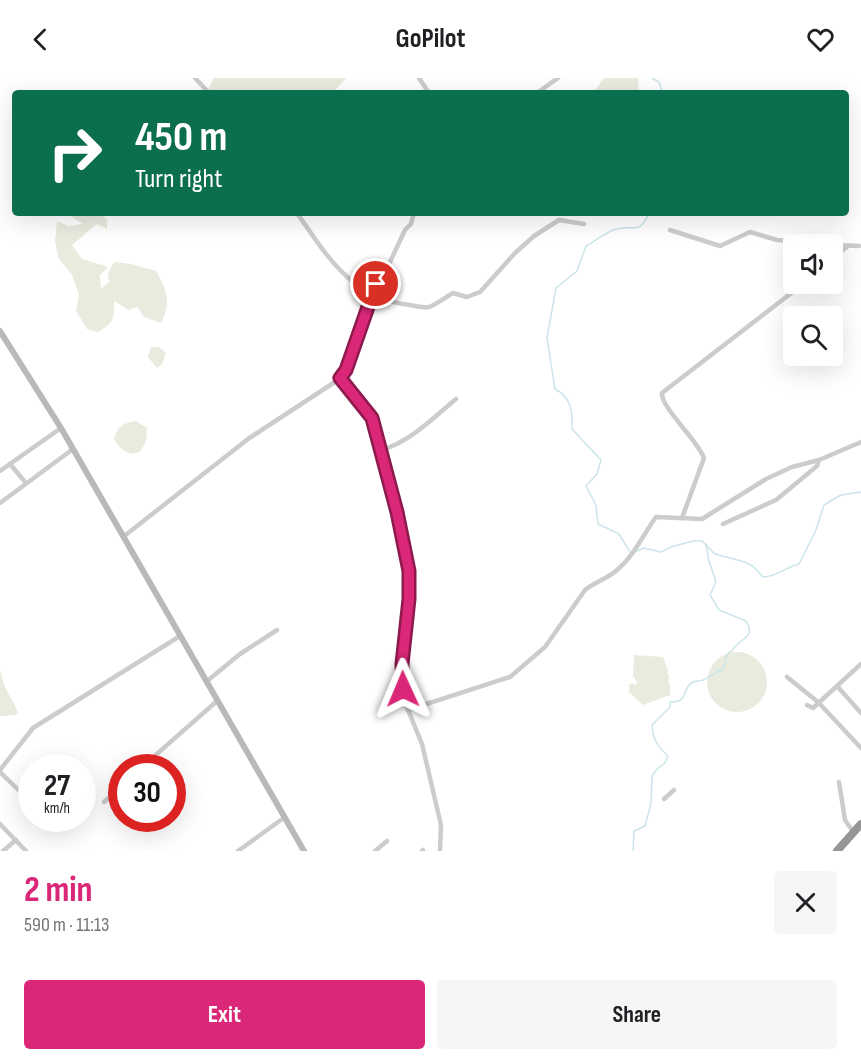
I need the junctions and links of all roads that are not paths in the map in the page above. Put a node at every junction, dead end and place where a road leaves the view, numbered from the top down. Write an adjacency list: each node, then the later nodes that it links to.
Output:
1 (195, 78): 3 (street)
2 (558, 78): 4 (street)
3 (206, 90)
4 (541, 90)
5 (299, 216): 14 (street)
6 (413, 216): 14 (street)
7 (584, 224): 14 (street)
8 (670, 230): 9 (street)
9 (783, 240)
10 (843, 246): 11 (street)
11 (848, 246): 12 (street); 13 (street)
12 (860, 246)
13 (843, 250)
14 (372, 294): 17 (street)
15 (789, 294): 28 (street)
16 (0, 331): 19 (street)
17 (340, 378): 22 (street); 30 (street)
18 (456, 399): 22 (street)
19 (61, 428): 21 (street); 24 (street)
20 (861, 442): 23 (street)
21 (73, 449): 26 (street); 30 (street)
22 (381, 450): 42 (street)
23 (819, 460): 28 (street); 29 (street)
24 (10, 464): 25 (street); 26 (street)
25 (0, 471)
26 (26, 483): 27 (street)
27 (0, 503)
28 (682, 518): 42 (street)
29 (723, 524)
30 (123, 537): 32 (street)
31 (277, 630): 37 (street)
32 (180, 636): 37 (street); 46 (street)
33 (861, 664): 34 (street)
34 (855, 669): 35 (street); 38 (street)
35 (861, 676)
36 (787, 677): 40 (street)
37 (206, 682): 39 (street)
38 (837, 686): 40 (street); 43 (street)
39 (217, 701): 45 (street); 53 (street)
40 (818, 702): 41 (street); 44 (street)
41 (807, 705)
42 (408, 710): 64 (street)
43 (861, 713)
44 (861, 748)
45 (157, 754)
46 (0, 771): 48 (street)
47 (839, 782): 56 (street)
48 (18, 789)
49 (674, 790): 51 (street)
50 (108, 798): 52 (street)
51 (664, 799)
52 (104, 802)
53 (285, 817): 62 (street); 63 (street)
54 (0, 824): 57 (street)
55 (861, 824): 56 (highway)
56 (854, 833): 65 (highway)
57 (16, 840): 60 (street); 61 (street)
58 (387, 841): 59 (street)
59 (377, 850)
60 (3, 851)
61 (26, 851)
62 (238, 851)
63 (304, 851)
64 (440, 851)
65 (837, 851)

